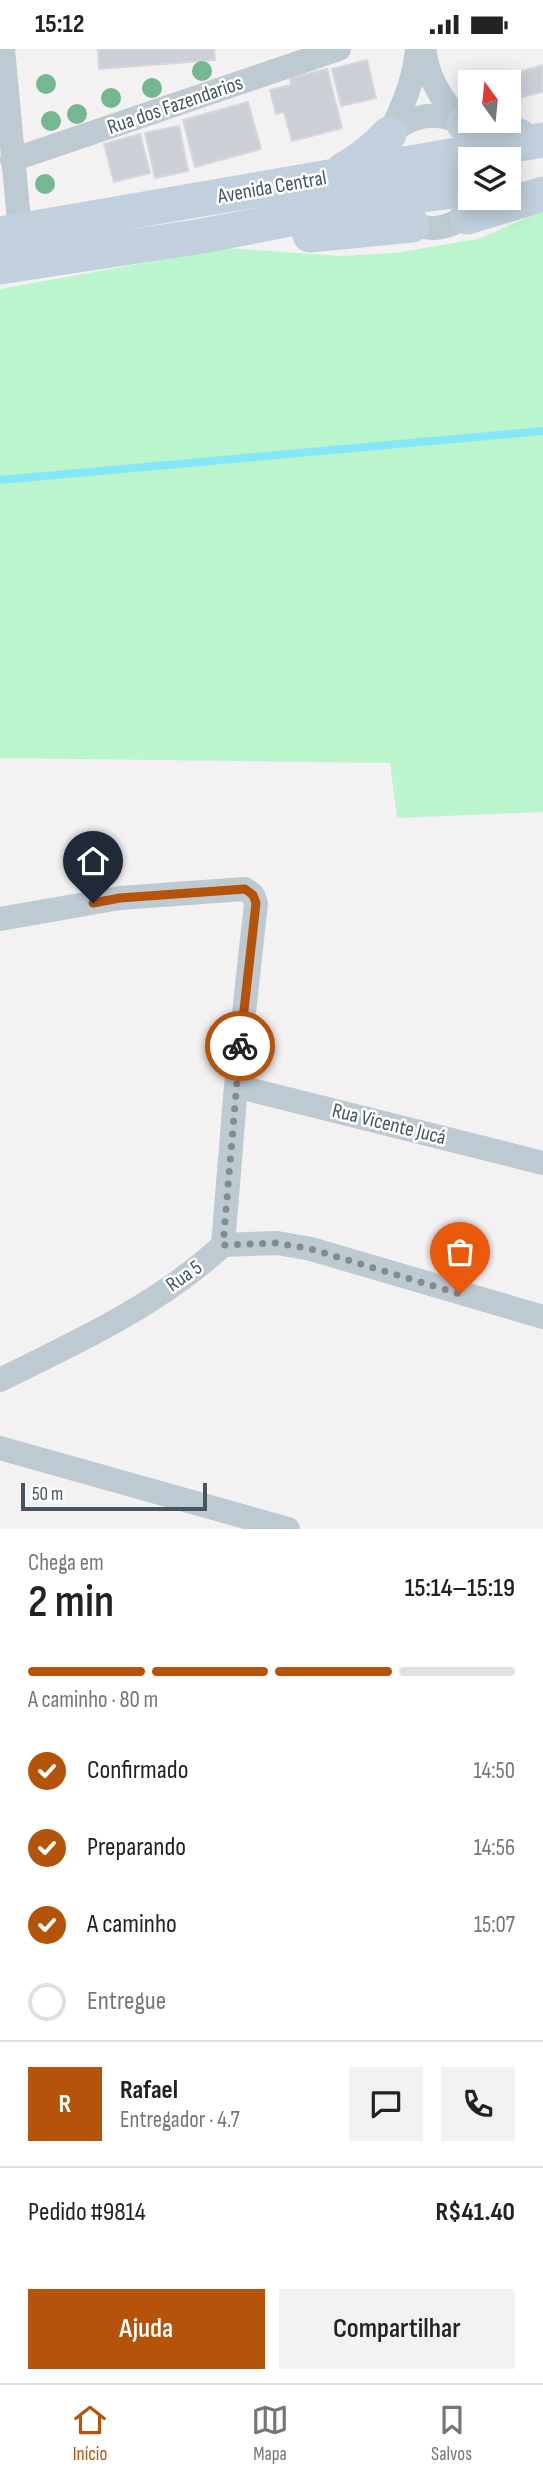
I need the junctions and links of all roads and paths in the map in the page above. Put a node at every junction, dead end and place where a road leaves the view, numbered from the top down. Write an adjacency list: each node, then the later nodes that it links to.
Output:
1 (3, 49): 8 (street)
2 (339, 49): 8 (street, Rua dos Fazendarios)
3 (416, 49): 5 (street)
4 (424, 49): 7 (street)
5 (389, 134): 7 (street); 10 (main road); 12 (street)
6 (543, 138): 7 (main road, Avenida Central)
7 (479, 144): 12 (main road, Avenida Central)
8 (12, 160): 19 (street)
9 (543, 176): 11 (main road)
10 (327, 177): 12 (main road, Avenida Central); 19 (main road, Avenida Central)
11 (521, 180)
12 (379, 185): 15 (main road, Avenida Central); 17 (street); 18 (main road, Avenida Central)
13 (543, 194): 14 (main road, Avenida Central)
14 (521, 196)
15 (458, 198)
16 (464, 210): 17 (street)
17 (412, 225): 18 (main road)
18 (223, 231): 20 (main road, Avenida Central)
19 (10, 232)
20 (0, 267)
21 (0, 919): 22 (street)
22 (236, 1086): 23 (street, Rua Vicente Jucá); 24 (street)
23 (543, 1163)
24 (223, 1245): 25 (street, Rua 5); 26 (street, Rua 5)
25 (543, 1317)
26 (0, 1380)
27 (0, 1448): 28 (street)
28 (288, 1529)

